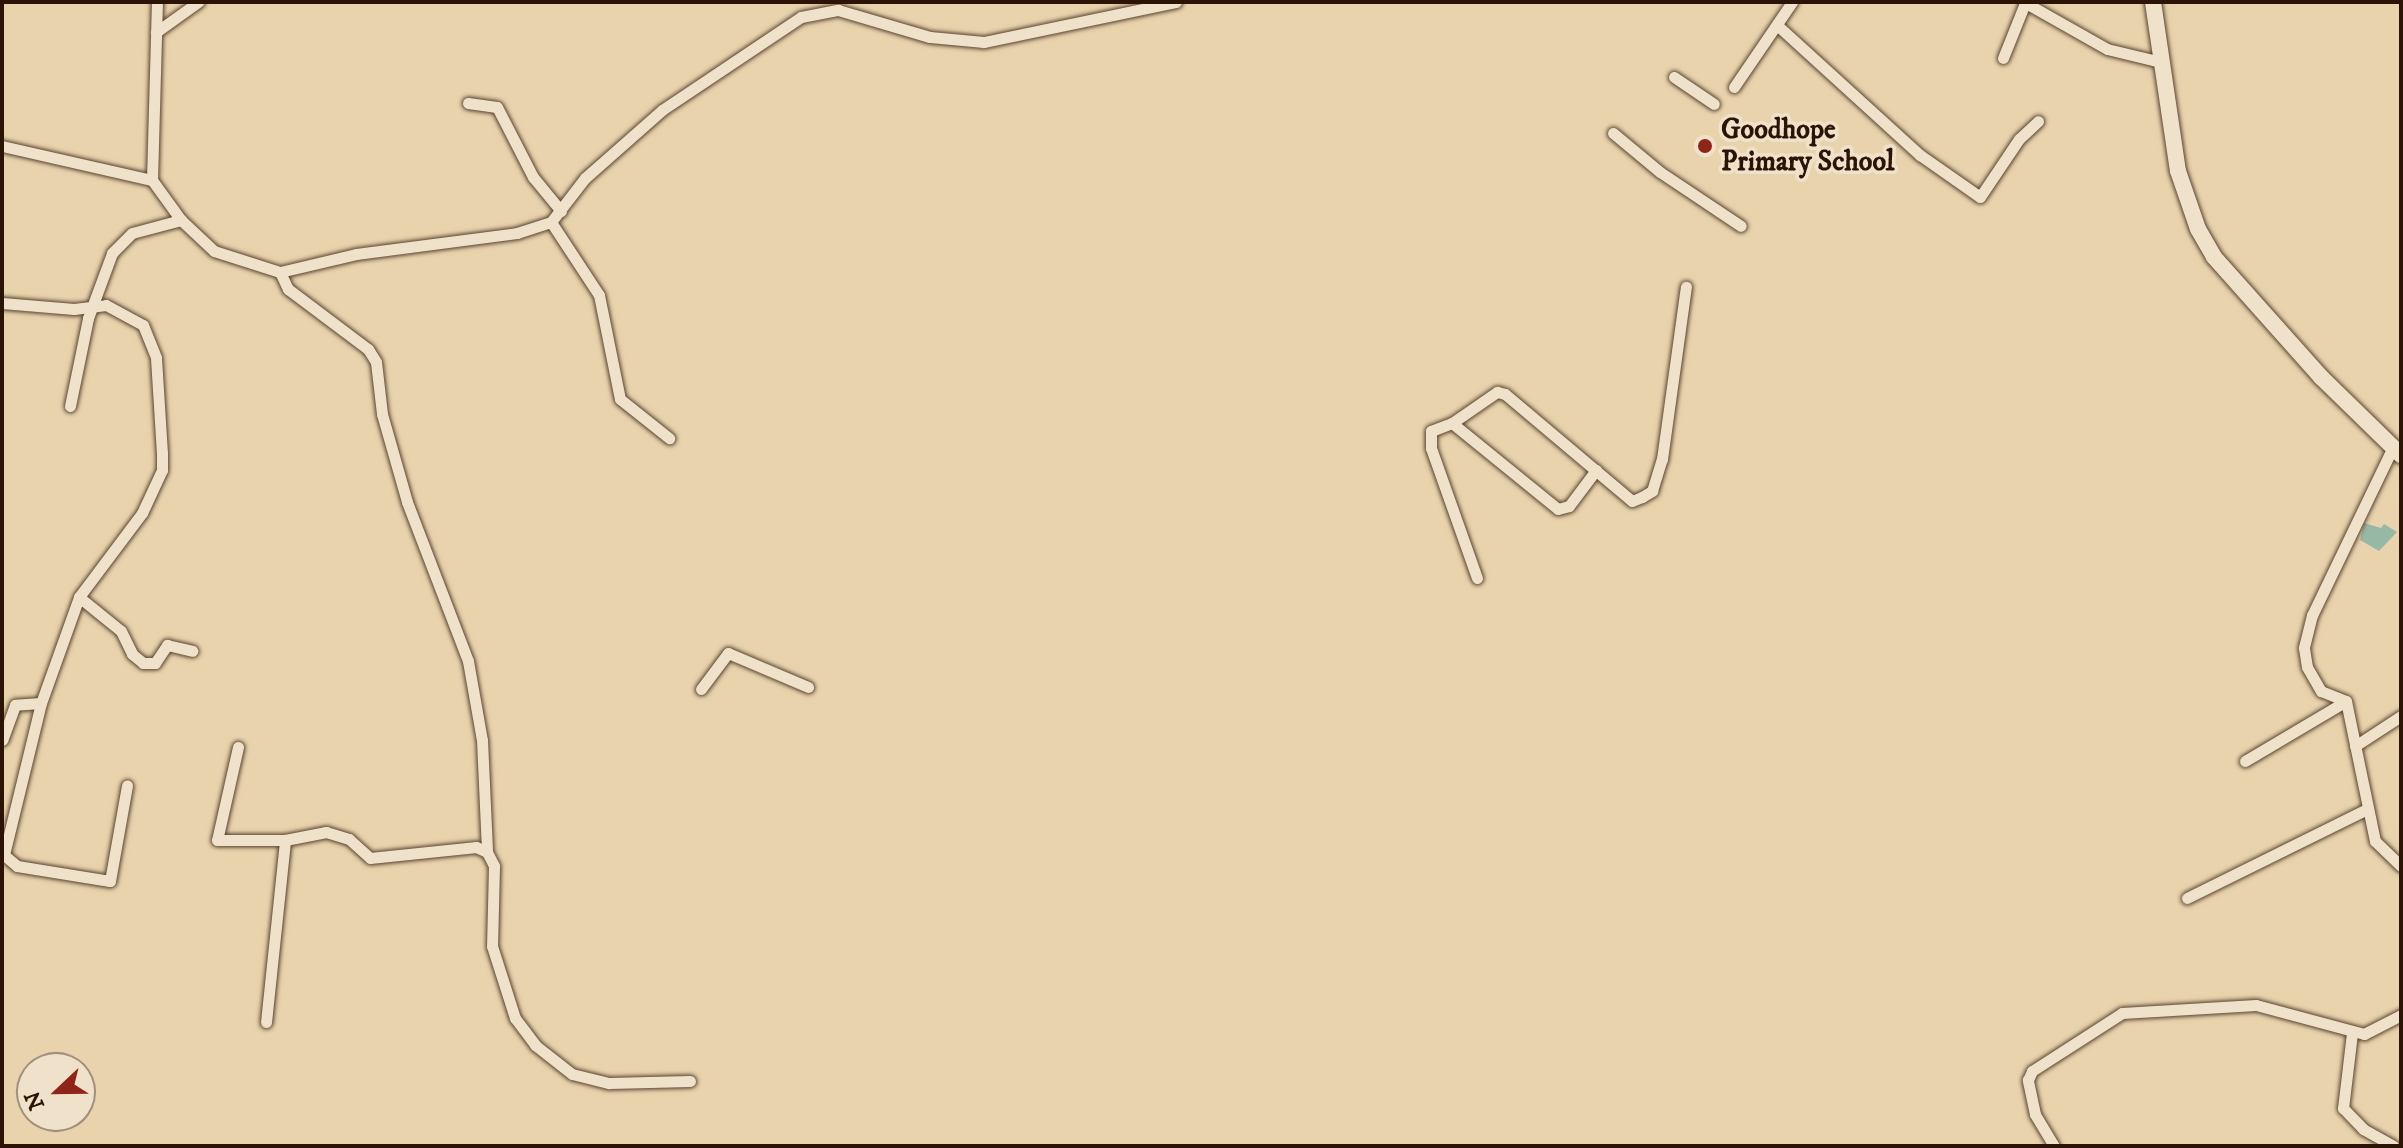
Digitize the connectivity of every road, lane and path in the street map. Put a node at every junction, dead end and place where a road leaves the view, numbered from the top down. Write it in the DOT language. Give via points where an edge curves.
graph roads {
  1 [pos="157,2"];
  2 [pos="198,2"];
  3 [pos="1176,2"];
  4 [pos="1792,2"];
  5 [pos="2024,2"];
  6 [pos="2153,2"];
  7 [pos="1778,26"];
  8 [pos="156,32"];
  9 [pos="2003,58"];
  10 [pos="2161,62"];
  11 [pos="1674,77"];
  12 [pos="1734,87"];
  13 [pos="468,103"];
  14 [pos="1714,104"];
  15 [pos="2038,121"];
  16 [pos="1613,133"];
  17 [pos="2,146"];
  18 [pos="152,180"];
  19 [pos="561,211"];
  20 [pos="181,220"];
  21 [pos="551,222"];
  22 [pos="1741,226"];
  23 [pos="280,272"];
  24 [pos="1686,287"];
  25 [pos="2,303"];
  26 [pos="94,307"];
  27 [pos="70,406"];
  28 [pos="1452,423"];
  29 [pos="669,438"];
  30 [pos="2397,451"];
  31 [pos="1596,470"];
  32 [pos="1477,578"];
  33 [pos="79,597"];
  34 [pos="192,651"];
  35 [pos="808,687"];
  36 [pos="701,689"];
  37 [pos="2346,701"];
  38 [pos="41,703"];
  39 [pos="2401,716"];
  40 [pos="2,740"];
  41 [pos="2355,746"];
  42 [pos="238,747"];
  43 [pos="2245,761"];
  44 [pos="127,786"];
  45 [pos="2367,809"];
  46 [pos="285,840"];
  47 [pos="487,852"];
  48 [pos="2401,866"];
  49 [pos="2187,898"];
  50 [pos="2401,1015"];
  51 [pos="266,1022"];
  52 [pos="2352,1033"];
  53 [pos="690,1081"];
  54 [pos="2054,1146"];
  55 [pos="2394,1146"];
  1 -- 8 [label="street"];
  2 -- 8 [label="street"];
  3 -- 19 [label="street" via="984,42 930,37 838,10 801,17 662,110 585,178"];
  4 -- 7 [label="street"];
  5 -- 9 [label="street"];
  5 -- 10 [label="street" via="2107,49"];
  6 -- 10 [label="main road"];
  7 -- 12 [label="street"];
  7 -- 15 [label="street" via="1920,155 1980,197 2019,139"];
  8 -- 18 [label="street"];
  10 -- 30 [label="main road" via="2184,199 2214,257 2321,377"];
  11 -- 14 [label="street"];
  13 -- 19 [label="street" via="497,107 533,177"];
  16 -- 22 [label="street"];
  17 -- 18 [label="street"];
  18 -- 20 [label="street"];
  19 -- 21 [label="street"];
  20 -- 23 [label="street" via="225,259"];
  20 -- 26 [label="street" via="132,233 112,253"];
  21 -- 23 [label="street" via="517,233 356,254"];
  21 -- 29 [label="street" via="599,295 620,399"];
  23 -- 47 [label="street" via="288,289 368,349 376,362 382,414 407,502 468,661 483,752"];
  24 -- 31 [label="street" via="1676,383 1652,491 1632,501"];
  25 -- 26 [label="street"];
  26 -- 27 [label="street"];
  26 -- 33 [label="street" via="106,305 146,329 156,358 162,470 142,513"];
  28 -- 31 [label="street" via="1497,392 1505,394"];
  28 -- 31 [label="street" via="1558,509 1569,506"];
  28 -- 32 [label="street" via="1431,431 1429,439"];
  30 -- 37 [label="street" via="2304,638 2314,681 2329,697"];
  33 -- 34 [label="street" via="121,631 143,663 155,663 168,644"];
  33 -- 38 [label="street"];
  35 -- 36 [label="street" via="728,653"];
  37 -- 41 [label="street"];
  37 -- 43 [label="street"];
  38 -- 40 [label="street" via="15,705"];
  38 -- 44 [label="street" via="4,855 17,866 110,881"];
  39 -- 41 [label="street"];
  41 -- 45 [label="street"];
  42 -- 46 [label="street" via="215,838"];
  45 -- 48 [label="street" via="2379,848"];
  45 -- 49 [label="street"];
  46 -- 47 [label="street" via="326,832 379,859 476,847"];
  46 -- 51 [label="street"];
  47 -- 53 [label="street" via="494,866 494,963 526,1034 572,1074 591,1080"];
  50 -- 52 [label="street" via="2364,1034"];
  52 -- 54 [label="street" via="2256,1005 2122,1013 2032,1071 2028,1080 2035,1114"];
  52 -- 55 [label="street" via="2343,1108 2363,1129"];
}
